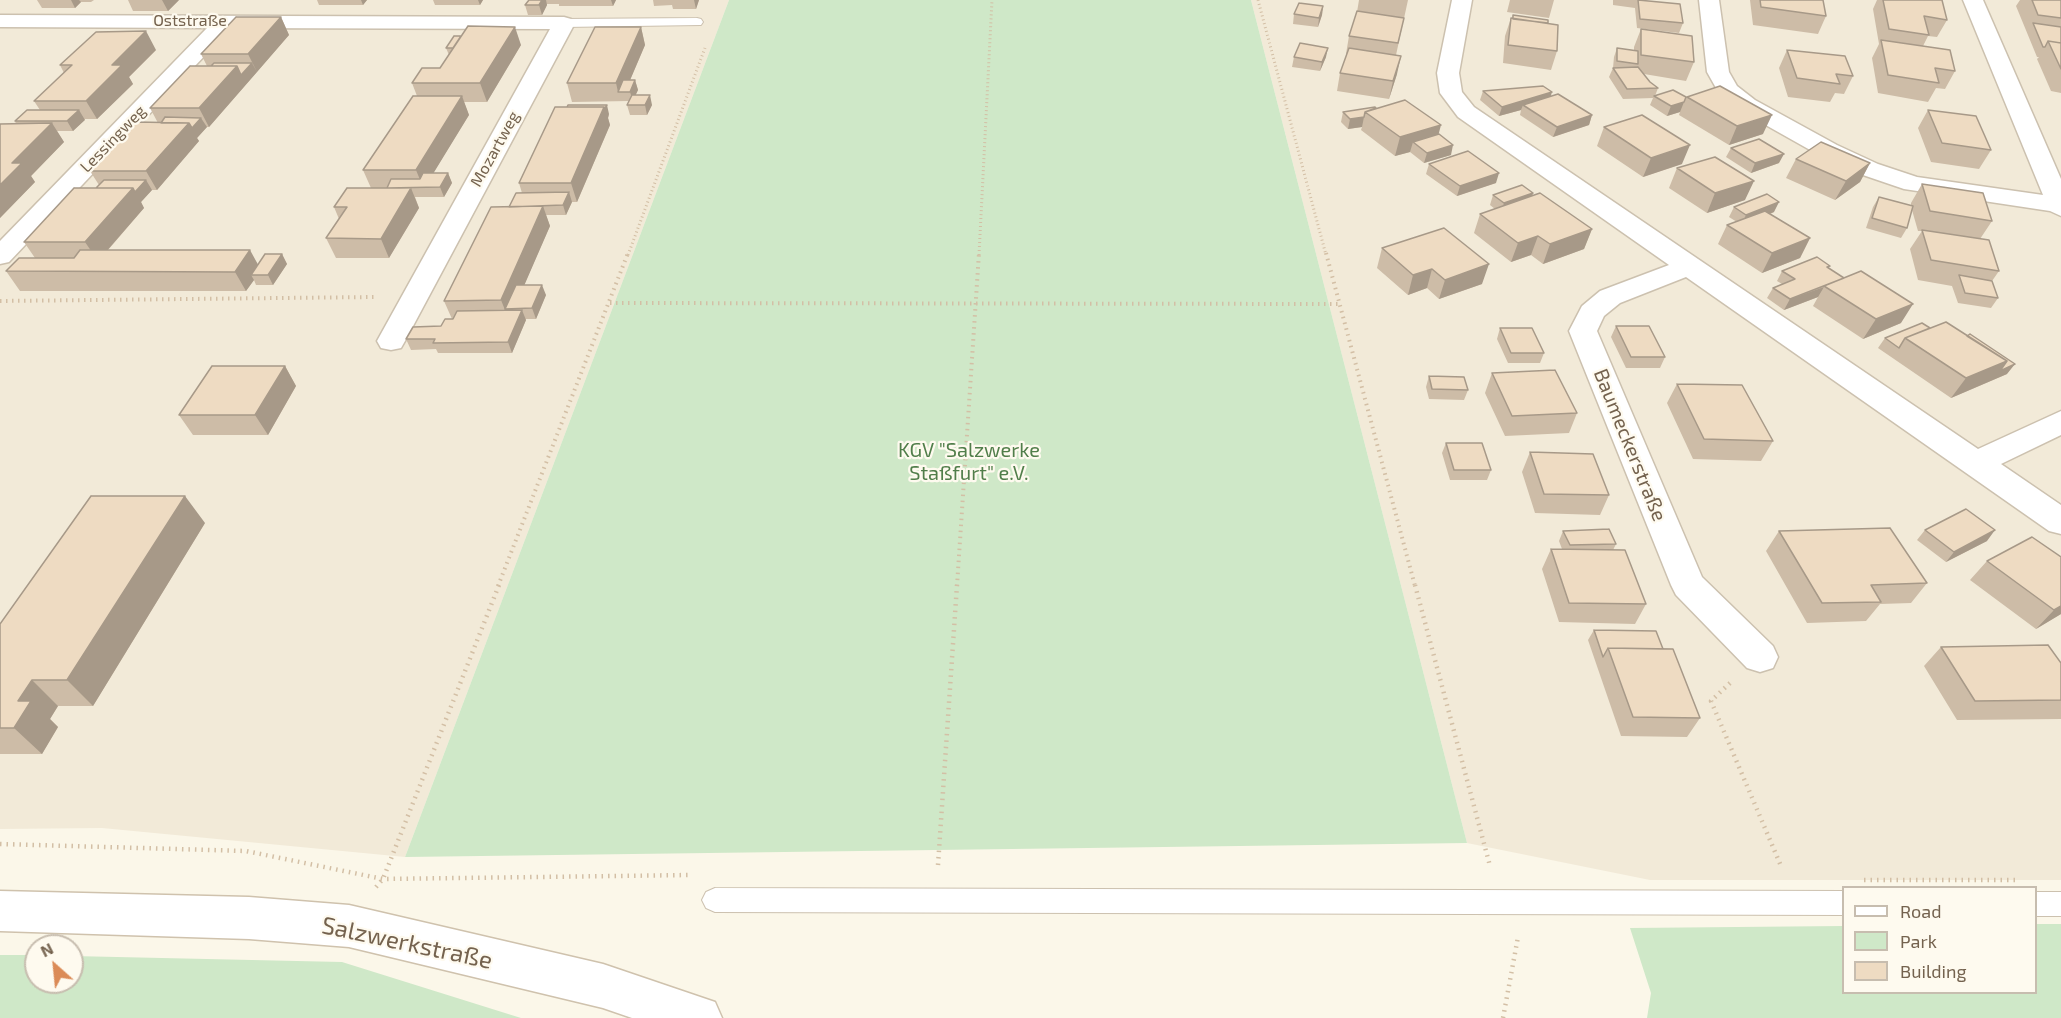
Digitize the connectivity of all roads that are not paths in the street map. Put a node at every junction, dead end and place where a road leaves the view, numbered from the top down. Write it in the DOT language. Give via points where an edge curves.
graph roads {
  1 [pos="110,0"];
  2 [pos="402,0"];
  3 [pos="1462,0"];
  4 [pos="1709,0"];
  5 [pos="1973,0"];
  6 [pos="0,21"];
  7 [pos="87,21"];
  8 [pos="226,21"];
  9 [pos="697,22"];
  10 [pos="385,23"];
  11 [pos="564,23"];
  12 [pos="2061,206"];
  13 [pos="0,256"];
  14 [pos="1690,266"];
  15 [pos="391,341"];
  16 [pos="2061,422"];
  17 [pos="1976,463"];
  18 [pos="2061,522"];
  19 [pos="1760,657"];
  20 [pos="716,900"];
  21 [pos="1842,903"];
  22 [pos="2037,903"];
  23 [pos="2061,904"];
  24 [pos="0,911"];
  25 [pos="699,1018"];
  1 -- 7 [label="street"];
  2 -- 10 [label="street"];
  3 -- 14 [label="street" via="1448,73 1451,93 1466,112"];
  4 -- 12 [label="street" via="1718,72 1728,90 1747,105 1869,170 1913,184"];
  5 -- 12 [label="street"];
  6 -- 7 [label="street, Oststraße"];
  7 -- 8 [label="street, Oststraße"];
  8 -- 10 [label="street, Oststraße"];
  8 -- 13 [label="street, Lessingweg"];
  9 -- 11 [label="lane"];
  10 -- 11 [label="street, Oststraße"];
  11 -- 15 [label="street, Mozartweg"];
  14 -- 17 [label="street"];
  14 -- 19 [label="street, Baumeckerstraße" via="1610,297 1592,312 1583,331 1688,585"];
  16 -- 17 [label="street"];
  17 -- 18 [label="street"];
  20 -- 21 [label="lane"];
  22 -- 23 [label="lane"];
  24 -- 25 [label="street, Salzwerkstraße" via="249,918 349,926 603,986"];
}
